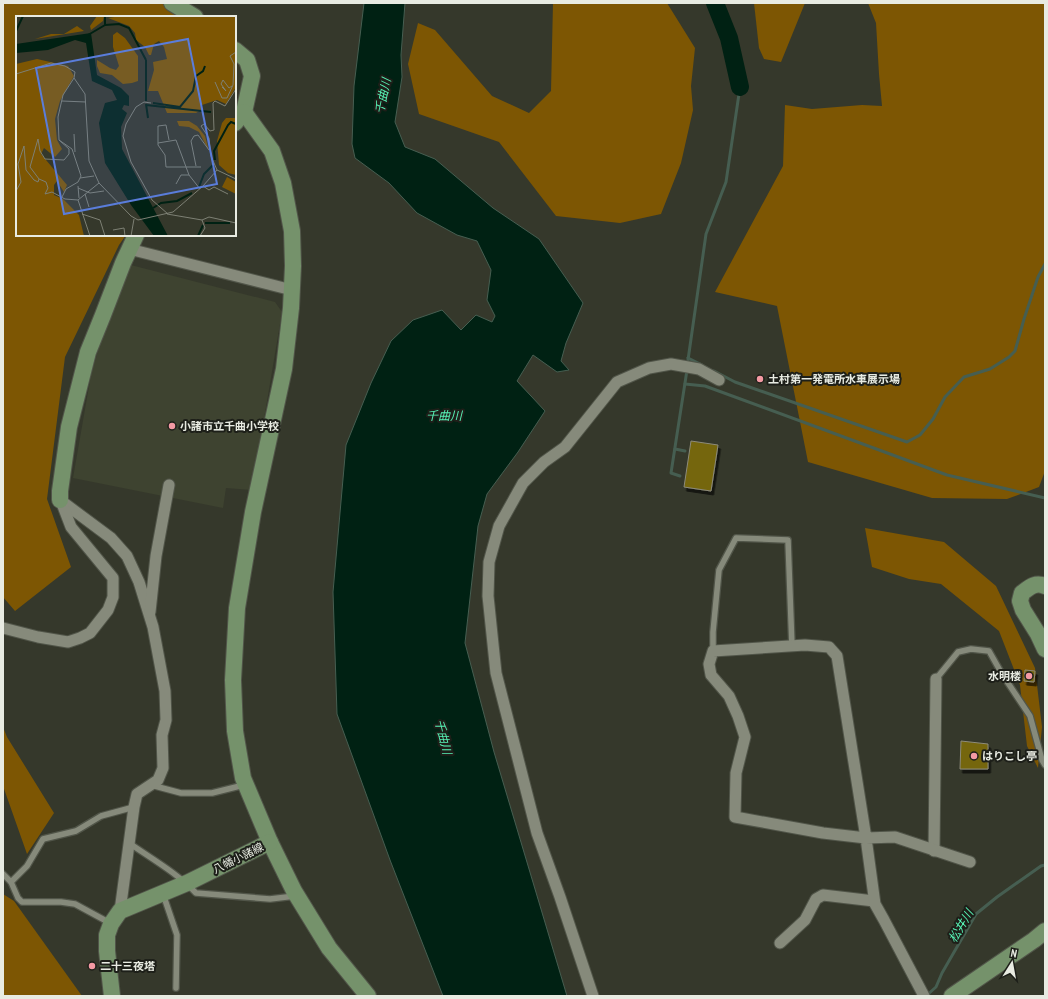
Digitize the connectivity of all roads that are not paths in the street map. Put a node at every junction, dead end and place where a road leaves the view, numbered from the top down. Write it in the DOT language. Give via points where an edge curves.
graph roads {
  1 [pos="172,3"];
  2 [pos="193,16"];
  3 [pos="236,51"];
  4 [pos="239,118"];
  5 [pos="133,242"];
  6 [pos="292,290"];
  7 [pos="719,380"];
  8 [pos="169,485"];
  9 [pos="60,500"];
  10 [pos="1045,586"];
  11 [pos="150,617"];
  12 [pos="3,628"];
  13 [pos="792,647"];
  14 [pos="1045,649"];
  15 [pos="713,651"];
  16 [pos="936,680"];
  17 [pos="1045,765"];
  18 [pos="151,785"];
  19 [pos="246,785"];
  20 [pos="134,807"];
  21 [pos="866,838"];
  22 [pos="270,842"];
  23 [pos="129,843"];
  24 [pos="934,851"];
  25 [pos="970,862"];
  26 [pos="3,874"];
  27 [pos="11,882"];
  28 [pos="187,883"];
  29 [pos="162,892"];
  30 [pos="297,896"];
  31 [pos="874,901"];
  32 [pos="115,917"];
  33 [pos="1045,931"];
  34 [pos="780,943"];
  35 [pos="176,988"];
  36 [pos="112,996"];
  37 [pos="368,996"];
  38 [pos="593,996"];
  39 [pos="924,996"];
  40 [pos="953,996"];
  1 -- 2 [label="street"];
  3 -- 4 [label="street" via="247,60 252,76"];
  4 -- 6 [label="street" via="272,151 283,183 292,230"];
  5 -- 6 [label="street" via="209,268"];
  5 -- 9 [label="street" via="88,352 69,428"];
  6 -- 19 [label="street" via="284,369 253,512 237,608 233,680 235,731"];
  7 -- 38 [label="street" via="699,369 671,364 649,368 617,382 565,447 544,462 523,484 499,526 489,562 488,596 498,680 537,833"];
  8 -- 11 [label="street" via="156,556"];
  9 -- 11 [label="street" via="111,538 127,556 139,582"];
  9 -- 12 [label="street" via="71,527 113,578 113,597 108,610 90,633 68,642"];
  10 -- 14 [label="street" via="1031,586 1022,593 1020,601"];
  11 -- 18 [label="street" via="165,691 166,720 162,735 163,768 158,780"];
  13 -- 15 [label="street"];
  13 -- 15 [label="lane" via="788,540 736,538 720,570"];
  13 -- 21 [label="street" via="829,647 837,656"];
  15 -- 21 [label="street" via="709,664 711,675 729,696 745,737 736,773 735,817 822,833"];
  16 -- 17 [label="lane" via="958,652 971,649 989,651 1030,716"];
  16 -- 24 [label="street"];
  18 -- 19 [label="lane" via="181,793 212,793"];
  18 -- 20 [label="street" via="137,794"];
  19 -- 22 [label="street"];
  20 -- 23 [label="street"];
  20 -- 27 [label="lane" via="101,816 76,831 43,839 27,866"];
  21 -- 24 [label="street" via="895,837"];
  21 -- 31 [label="street"];
  22 -- 28 [label="street, 八幡小諸線"];
  22 -- 30 [label="street, 八幡小諸線"];
  23 -- 28 [label="lane"];
  23 -- 32 [label="street"];
  24 -- 25 [label="street"];
  26 -- 27 [label="lane"];
  27 -- 32 [label="lane" via="22,902 75,904"];
  28 -- 29 [label="street, 八幡小諸線"];
  28 -- 30 [label="lane" via="196,893 270,899"];
  29 -- 32 [label="street, 八幡小諸線"];
  29 -- 35 [label="lane" via="177,935"];
  30 -- 37 [label="street, 八幡小諸線" via="329,948"];
  31 -- 34 [label="street" via="822,895 816,899 805,920"];
  31 -- 39 [label="street"];
  32 -- 36 [label="street" via="107,935"];
  33 -- 40 [label="street"];
}
